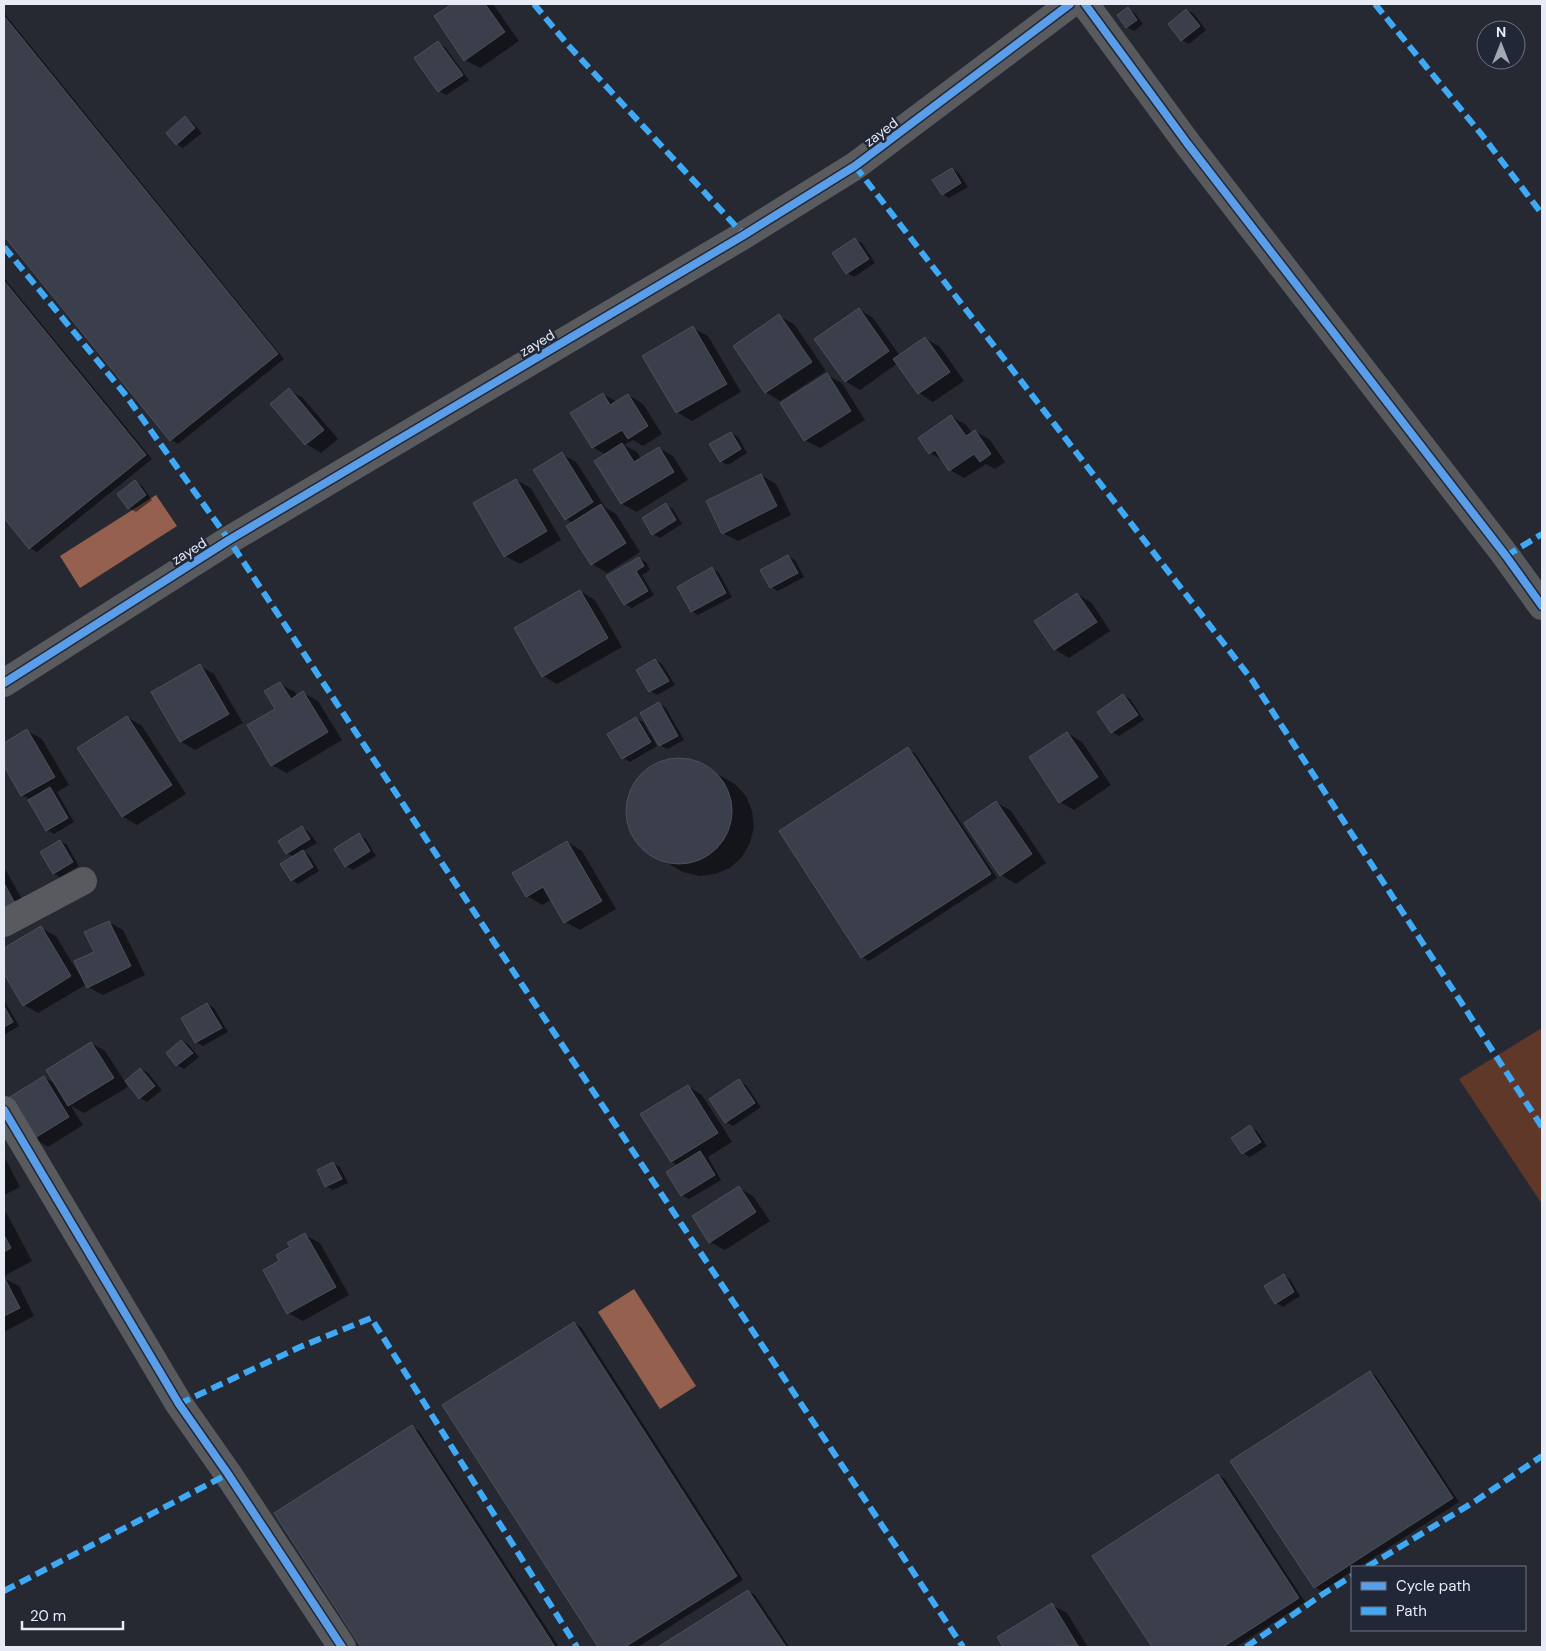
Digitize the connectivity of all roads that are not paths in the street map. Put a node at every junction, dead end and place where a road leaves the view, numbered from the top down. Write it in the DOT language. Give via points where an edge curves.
graph roads {
  1 [pos="1070,4"];
  2 [pos="1085,4"];
  3 [pos="1542,606"];
  4 [pos="4,683"];
  5 [pos="84,881"];
  6 [pos="4,922"];
  7 [pos="4,1110"];
  8 [pos="342,1647"];
  1 -- 4 [label="street, zayed" via="855,166 229,540"];
  2 -- 3 [label="street"];
  5 -- 6 [label="street"];
  7 -- 8 [label="street" via="179,1404"];
}
